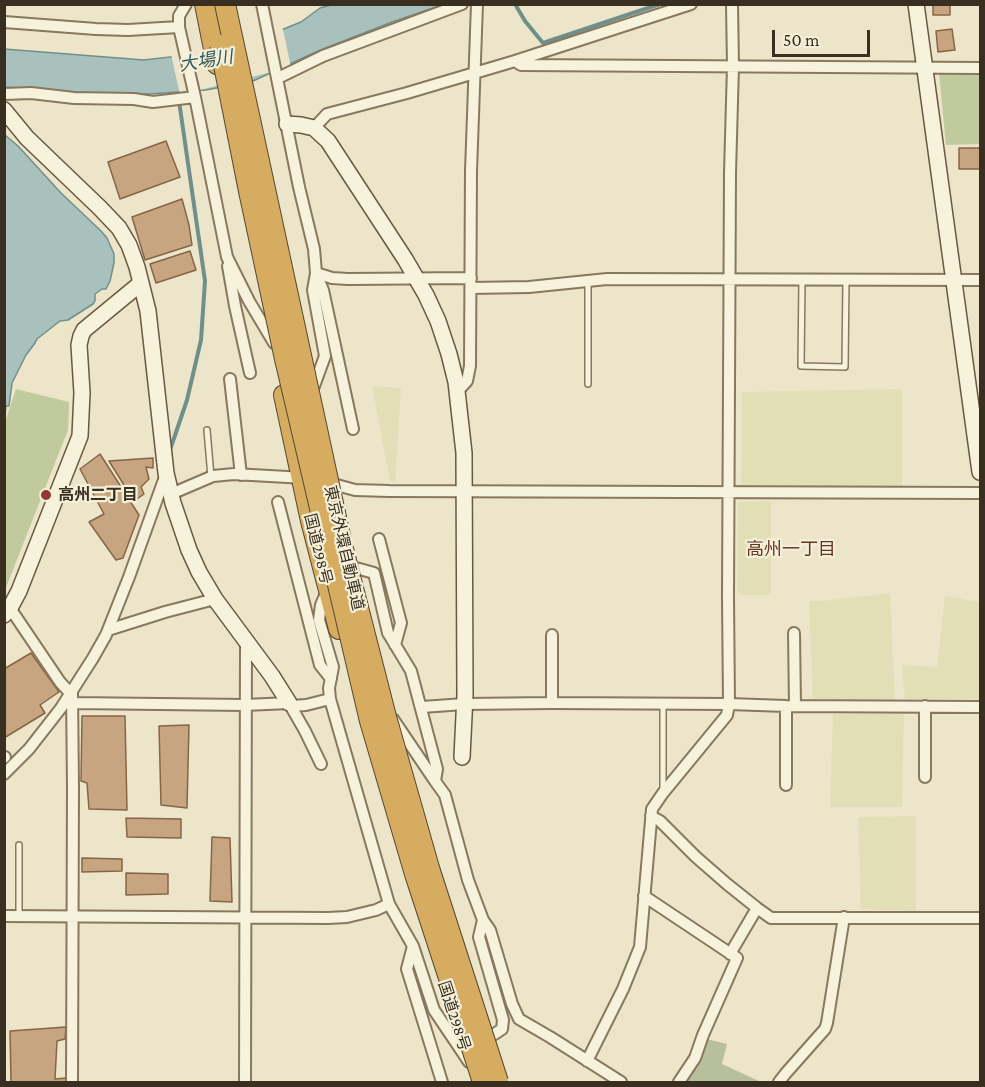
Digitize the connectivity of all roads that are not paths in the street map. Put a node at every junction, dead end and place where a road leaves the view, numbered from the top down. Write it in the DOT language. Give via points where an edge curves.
graph roads {
  1 [pos="186,4"];
  2 [pos="205,4"];
  3 [pos="212,4"];
  4 [pos="462,4"];
  5 [pos="477,4"];
  6 [pos="691,4"];
  7 [pos="732,4"];
  8 [pos="916,4"];
  9 [pos="263,9"];
  10 [pos="231,10"];
  11 [pos="4,22"];
  12 [pos="178,27"];
  13 [pos="515,61"];
  14 [pos="733,66"];
  15 [pos="925,68"];
  16 [pos="981,68"];
  17 [pos="473,74"];
  18 [pos="278,78"];
  19 [pos="4,94"];
  20 [pos="195,97"];
  21 [pos="4,110"];
  22 [pos="287,124"];
  23 [pos="314,128"];
  24 [pos="227,257"];
  25 [pos="316,273"];
  26 [pos="417,279"];
  27 [pos="730,279"];
  28 [pos="802,280"];
  29 [pos="846,280"];
  30 [pos="954,280"];
  31 [pos="981,280"];
  32 [pos="588,282"];
  33 [pos="141,283"];
  34 [pos="471,283"];
  35 [pos="274,343"];
  36 [pos="250,373"];
  37 [pos="230,379"];
  38 [pos="588,384"];
  39 [pos="314,386"];
  40 [pos="457,392"];
  41 [pos="353,429"];
  42 [pos="207,430"];
  43 [pos="981,472"];
  44 [pos="166,473"];
  45 [pos="241,475"];
  46 [pos="211,477"];
  47 [pos="301,477"];
  48 [pos="337,484"];
  49 [pos="464,491"];
  50 [pos="729,492"];
  51 [pos="981,493"];
  52 [pos="171,494"];
  53 [pos="278,502"];
  54 [pos="380,539"];
  55 [pos="356,568"];
  56 [pos="328,588"];
  57 [pos="215,599"];
  58 [pos="7,612"];
  59 [pos="108,630"];
  60 [pos="794,633"];
  61 [pos="552,635"];
  62 [pos="246,640"];
  63 [pos="395,645"];
  64 [pos="331,679"];
  65 [pos="72,696"];
  66 [pos="330,699"];
  67 [pos="552,703"];
  68 [pos="465,704"];
  69 [pos="663,704"];
  70 [pos="729,704"];
  71 [pos="245,705"];
  72 [pos="290,705"];
  73 [pos="790,706"];
  74 [pos="926,706"];
  75 [pos="422,707"];
  76 [pos="981,707"];
  77 [pos="393,719"];
  78 [pos="462,757"];
  79 [pos="321,764"];
  80 [pos="4,774"];
  81 [pos="925,777"];
  82 [pos="435,781"];
  83 [pos="786,785"];
  84 [pos="663,793"];
  85 [pos="651,816"];
  86 [pos="19,845"];
  87 [pos="644,896"];
  88 [pos="389,904"];
  89 [pos="757,908"];
  90 [pos="4,916"];
  91 [pos="20,916"];
  92 [pos="73,917"];
  93 [pos="844,917"];
  94 [pos="245,918"];
  95 [pos="981,918"];
  96 [pos="483,920"];
  97 [pos="413,946"];
  98 [pos="730,954"];
  99 [pos="490,1037"];
  100 [pos="587,1061"];
  101 [pos="469,1062"];
  102 [pos="72,1083"];
  103 [pos="245,1083"];
  104 [pos="442,1083"];
  105 [pos="476,1083"];
  106 [pos="483,1083"];
  107 [pos="498,1083"];
  108 [pos="505,1083"];
  109 [pos="621,1083"];
  110 [pos="679,1083"];
  111 [pos="779,1083"];
  1 -- 12 [label="street" via="178,16"];
  2 -- 35 [label="highway, 国道298号"];
  3 -- 106 [label="highway, 東京外環自動車道, bridge" via="285,359 370,721"];
  4 -- 18 [label="street" via="323,56"];
  5 -- 17 [label="street"];
  6 -- 13 [label="street"];
  7 -- 14 [label="street"];
  8 -- 15 [label="street"];
  9 -- 18 [label="street"];
  10 -- 39 [label="highway, 国道298号"];
  10 -- 107 [label="highway, 東京外環自動車道, bridge" via="345,557 429,868"];
  11 -- 12 [label="street" via="128,30"];
  12 -- 20 [label="street"];
  13 -- 14 [label="street" via="520,65"];
  13 -- 17 [label="street"];
  14 -- 15 [label="street"];
  14 -- 27 [label="street"];
  15 -- 16 [label="street"];
  15 -- 30 [label="street"];
  17 -- 23 [label="street" via="327,114"];
  17 -- 34 [label="street"];
  18 -- 22 [label="street"];
  19 -- 20 [label="street" via="153,102"];
  20 -- 24 [label="street"];
  21 -- 33 [label="street" via="27,138 119,228"];
  22 -- 23 [label="street"];
  22 -- 25 [label="street"];
  23 -- 26 [label="street" via="328,141"];
  24 -- 35 [label="street"];
  24 -- 36 [label="street"];
  25 -- 26 [label="street" via="348,279"];
  25 -- 39 [label="street" via="313,290 325,356"];
  25 -- 41 [label="street"];
  26 -- 34 [label="street"];
  26 -- 40 [label="street" via="438,321"];
  27 -- 28 [label="street"];
  27 -- 32 [label="street"];
  27 -- 50 [label="street"];
  28 -- 29 [label="street"];
  28 -- 29 [label="lane" via="801,366 845,367"];
  29 -- 30 [label="street"];
  30 -- 31 [label="street"];
  30 -- 43 [label="street"];
  32 -- 34 [label="street" via="529,287"];
  32 -- 38 [label="lane"];
  33 -- 44 [label="street" via="148,311"];
  33 -- 58 [label="street" via="81,336 80,436 19,591"];
  34 -- 40 [label="street" via="470,366 467,381"];
  35 -- 47 [label="highway, 国道298号"];
  37 -- 45 [label="street"];
  39 -- 48 [label="highway, 国道298号"];
  40 -- 49 [label="street"];
  42 -- 46 [label="lane"];
  44 -- 52 [label="street"];
  44 -- 59 [label="street"];
  45 -- 46 [label="street"];
  45 -- 47 [label="street"];
  46 -- 52 [label="street"];
  47 -- 48 [label="street"];
  47 -- 56 [label="highway, 国道298号"];
  48 -- 49 [label="street" via="355,490"];
  48 -- 55 [label="highway, 国道298号"];
  49 -- 50 [label="street"];
  49 -- 68 [label="street"];
  50 -- 51 [label="street"];
  50 -- 70 [label="street"];
  52 -- 57 [label="street" via="189,550"];
  53 -- 64 [label="street" via="320,665"];
  54 -- 63 [label="street" via="401,623"];
  55 -- 63 [label="street" via="374,573 388,633"];
  55 -- 77 [label="highway, 国道298号"];
  56 -- 64 [label="street" via="320,620 333,667"];
  56 -- 101 [label="highway, 国道298号" via="377,774"];
  57 -- 59 [label="street"];
  57 -- 62 [label="street"];
  58 -- 65 [label="street"];
  59 -- 65 [label="street"];
  60 -- 73 [label="street"];
  61 -- 67 [label="street"];
  62 -- 71 [label="street"];
  62 -- 72 [label="street"];
  63 -- 75 [label="street" via="411,671"];
  64 -- 66 [label="street"];
  65 -- 71 [label="street"];
  65 -- 80 [label="street"];
  65 -- 92 [label="street"];
  66 -- 72 [label="street"];
  66 -- 88 [label="street"];
  67 -- 68 [label="street"];
  67 -- 69 [label="street"];
  68 -- 75 [label="street"];
  68 -- 78 [label="street"];
  69 -- 70 [label="street"];
  69 -- 84 [label="lane"];
  70 -- 73 [label="street"];
  70 -- 84 [label="street" via="727,715"];
  71 -- 72 [label="street"];
  71 -- 94 [label="street"];
  72 -- 79 [label="street"];
  73 -- 74 [label="street"];
  73 -- 83 [label="street"];
  74 -- 76 [label="street"];
  74 -- 81 [label="street"];
  75 -- 82 [label="street" via="437,769"];
  77 -- 82 [label="street"];
  77 -- 99 [label="highway, 国道298号"];
  82 -- 96 [label="street" via="445,795"];
  84 -- 85 [label="street"];
  85 -- 87 [label="street"];
  85 -- 89 [label="street"];
  86 -- 91 [label="lane"];
  87 -- 98 [label="street"];
  87 -- 100 [label="street" via="640,947"];
  88 -- 94 [label="street" via="347,917"];
  88 -- 97 [label="street"];
  89 -- 93 [label="street" via="771,918"];
  89 -- 98 [label="street"];
  90 -- 91 [label="street"];
  91 -- 92 [label="street"];
  92 -- 94 [label="street"];
  92 -- 102 [label="street"];
  93 -- 95 [label="street"];
  93 -- 111 [label="street" via="825,1029"];
  94 -- 103 [label="street"];
  96 -- 99 [label="street" via="479,937 503,1020 502,1029"];
  96 -- 100 [label="street" via="490,930 519,1019"];
  97 -- 101 [label="street" via="434,1010"];
  97 -- 104 [label="street" via="407,969"];
  98 -- 110 [label="street" via="737,958 695,1058"];
  99 -- 108 [label="highway, 国道298号"];
  100 -- 109 [label="street"];
  101 -- 105 [label="highway, 国道298号"];
}
